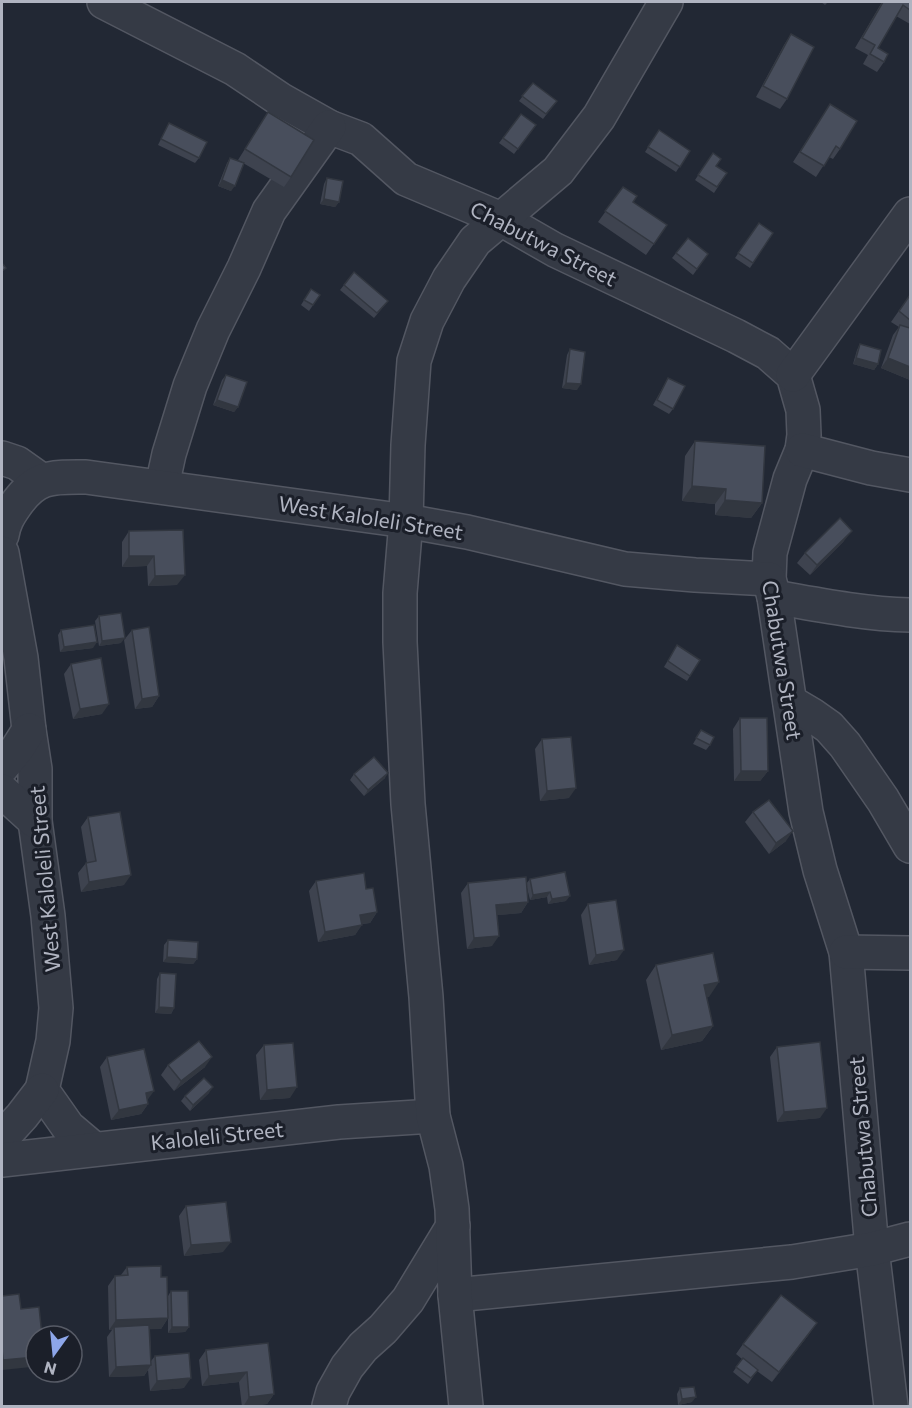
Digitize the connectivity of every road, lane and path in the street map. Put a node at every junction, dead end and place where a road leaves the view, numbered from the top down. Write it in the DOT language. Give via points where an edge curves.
graph roads {
  1 [pos="104,2"];
  2 [pos="666,2"];
  3 [pos="329,127"];
  4 [pos="910,214"];
  5 [pos="501,219"];
  6 [pos="793,375"];
  7 [pos="802,450"];
  8 [pos="2,458"];
  9 [pos="910,475"];
  10 [pos="41,480"];
  11 [pos="162,486"];
  12 [pos="406,521"];
  13 [pos="2,535"];
  14 [pos="2,553"];
  15 [pos="772,588"];
  16 [pos="910,615"];
  17 [pos="790,702"];
  18 [pos="29,730"];
  19 [pos="2,767"];
  20 [pos="2,791"];
  21 [pos="35,820"];
  22 [pos="910,846"];
  23 [pos="846,952"];
  24 [pos="910,953"];
  25 [pos="42,1090"];
  26 [pos="433,1116"];
  27 [pos="2,1138"];
  28 [pos="94,1149"];
  29 [pos="2,1160"];
  30 [pos="453,1226"];
  31 [pos="910,1239"];
  32 [pos="872,1249"];
  33 [pos="455,1295"];
  34 [pos="329,1407"];
  35 [pos="466,1407"];
  36 [pos="891,1407"];
  1 -- 3 [label="street, Chabutwa Street" via="235,69"];
  2 -- 5 [label="street" via="599,117 558,171"];
  3 -- 5 [label="street, Chabutwa Street" via="361,140 406,179"];
  3 -- 11 [label="street" via="269,211 213,330 190,386"];
  4 -- 6 [label="street"];
  5 -- 6 [label="street, Chabutwa Street" via="555,250 768,353"];
  5 -- 12 [label="street" via="475,241 455,270 420,341 414,361"];
  6 -- 7 [label="street, Chabutwa Street" via="803,410"];
  7 -- 9 [label="street"];
  7 -- 15 [label="street, Chabutwa Street" via="770,553"];
  8 -- 10 [label="street" via="17,463"];
  10 -- 11 [label="street, West Kaloleli Street" via="86,477"];
  10 -- 13 [label="street" via="24,492 3,523"];
  11 -- 12 [label="street, West Kaloleli Street"];
  12 -- 15 [label="street, West Kaloleli Street" via="625,569 695,575"];
  12 -- 26 [label="street" via="400,642 408,804"];
  14 -- 18 [label="street, West Kaloleli Street"];
  15 -- 16 [label="street, West Kaloleli Street" via="826,606"];
  15 -- 17 [label="street, Chabutwa Street"];
  17 -- 22 [label="street" via="829,727 845,746"];
  17 -- 23 [label="street, Chabutwa Street" via="806,812"];
  18 -- 19 [label="street"];
  18 -- 21 [label="street, West Kaloleli Street" via="35,769"];
  20 -- 21 [label="street"];
  21 -- 25 [label="street, West Kaloleli Street" via="56,1008"];
  23 -- 24 [label="street"];
  23 -- 32 [label="street, Chabutwa Street"];
  25 -- 27 [label="street"];
  25 -- 28 [label="street" via="68,1127"];
  26 -- 28 [label="street, Kaloleli Street" via="339,1122"];
  26 -- 30 [label="street" via="446,1166"];
  28 -- 29 [label="street, Kaloleli Street"];
  30 -- 33 [label="street"];
  30 -- 34 [label="street" via="408,1300 347,1367"];
  31 -- 32 [label="street"];
  32 -- 33 [label="street" via="792,1262"];
  32 -- 36 [label="street, Chabutwa Street"];
  33 -- 35 [label="street"];
}
